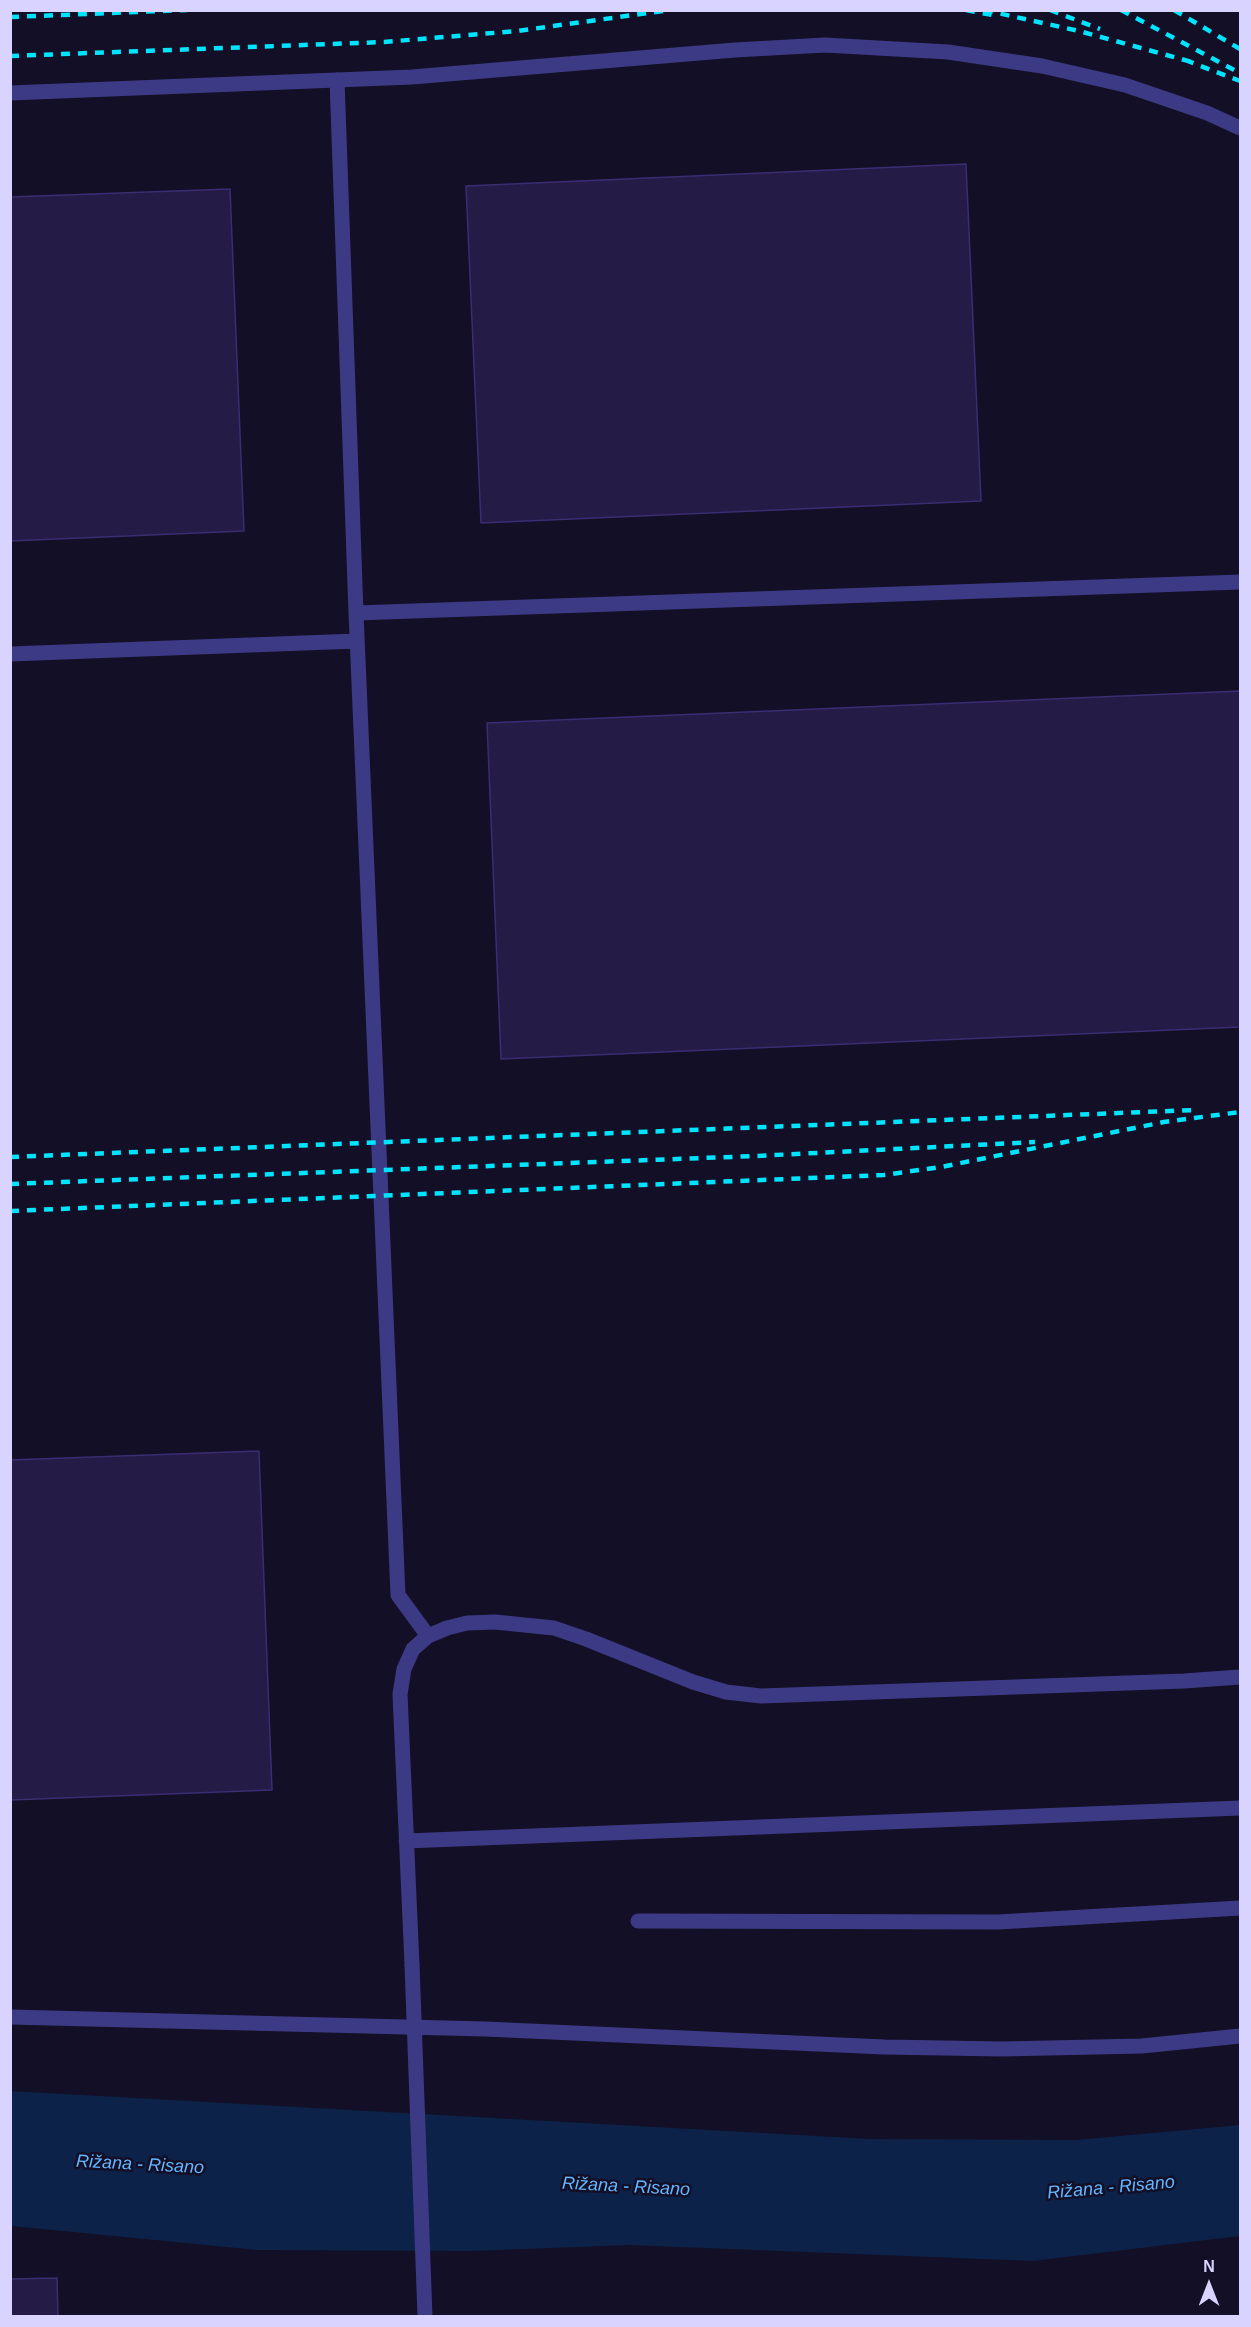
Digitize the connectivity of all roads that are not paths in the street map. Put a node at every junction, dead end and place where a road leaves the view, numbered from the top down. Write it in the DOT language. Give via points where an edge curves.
graph roads {
  1 [pos="337,80"];
  2 [pos="10,93"];
  3 [pos="1240,128"];
  4 [pos="1240,582"];
  5 [pos="356,613"];
  6 [pos="357,641"];
  7 [pos="10,654"];
  8 [pos="428,1636"];
  9 [pos="1240,1677"];
  10 [pos="1240,1808"];
  11 [pos="405,1841"];
  12 [pos="1240,1908"];
  13 [pos="638,1922"];
  14 [pos="10,2017"];
  15 [pos="1240,2036"];
  16 [pos="424,2316"];
  1 -- 2 [label="street"];
  1 -- 3 [label="street" via="735,50 825,45 886,47 1042,66 1125,85"];
  1 -- 5 [label="street"];
  4 -- 5 [label="street"];
  5 -- 6 [label="street"];
  6 -- 7 [label="street"];
  6 -- 8 [label="street" via="398,1595"];
  8 -- 9 [label="street" via="467,1623 554,1628 693,1682 726,1692 761,1696"];
  8 -- 11 [label="street" via="413,1649 404,1669 400,1694"];
  10 -- 11 [label="street"];
  11 -- 16 [label="street, bridge"];
  12 -- 13 [label="street" via="998,1922"];
  14 -- 15 [label="street" via="485,2028 884,2048 1142,2046"];
}
